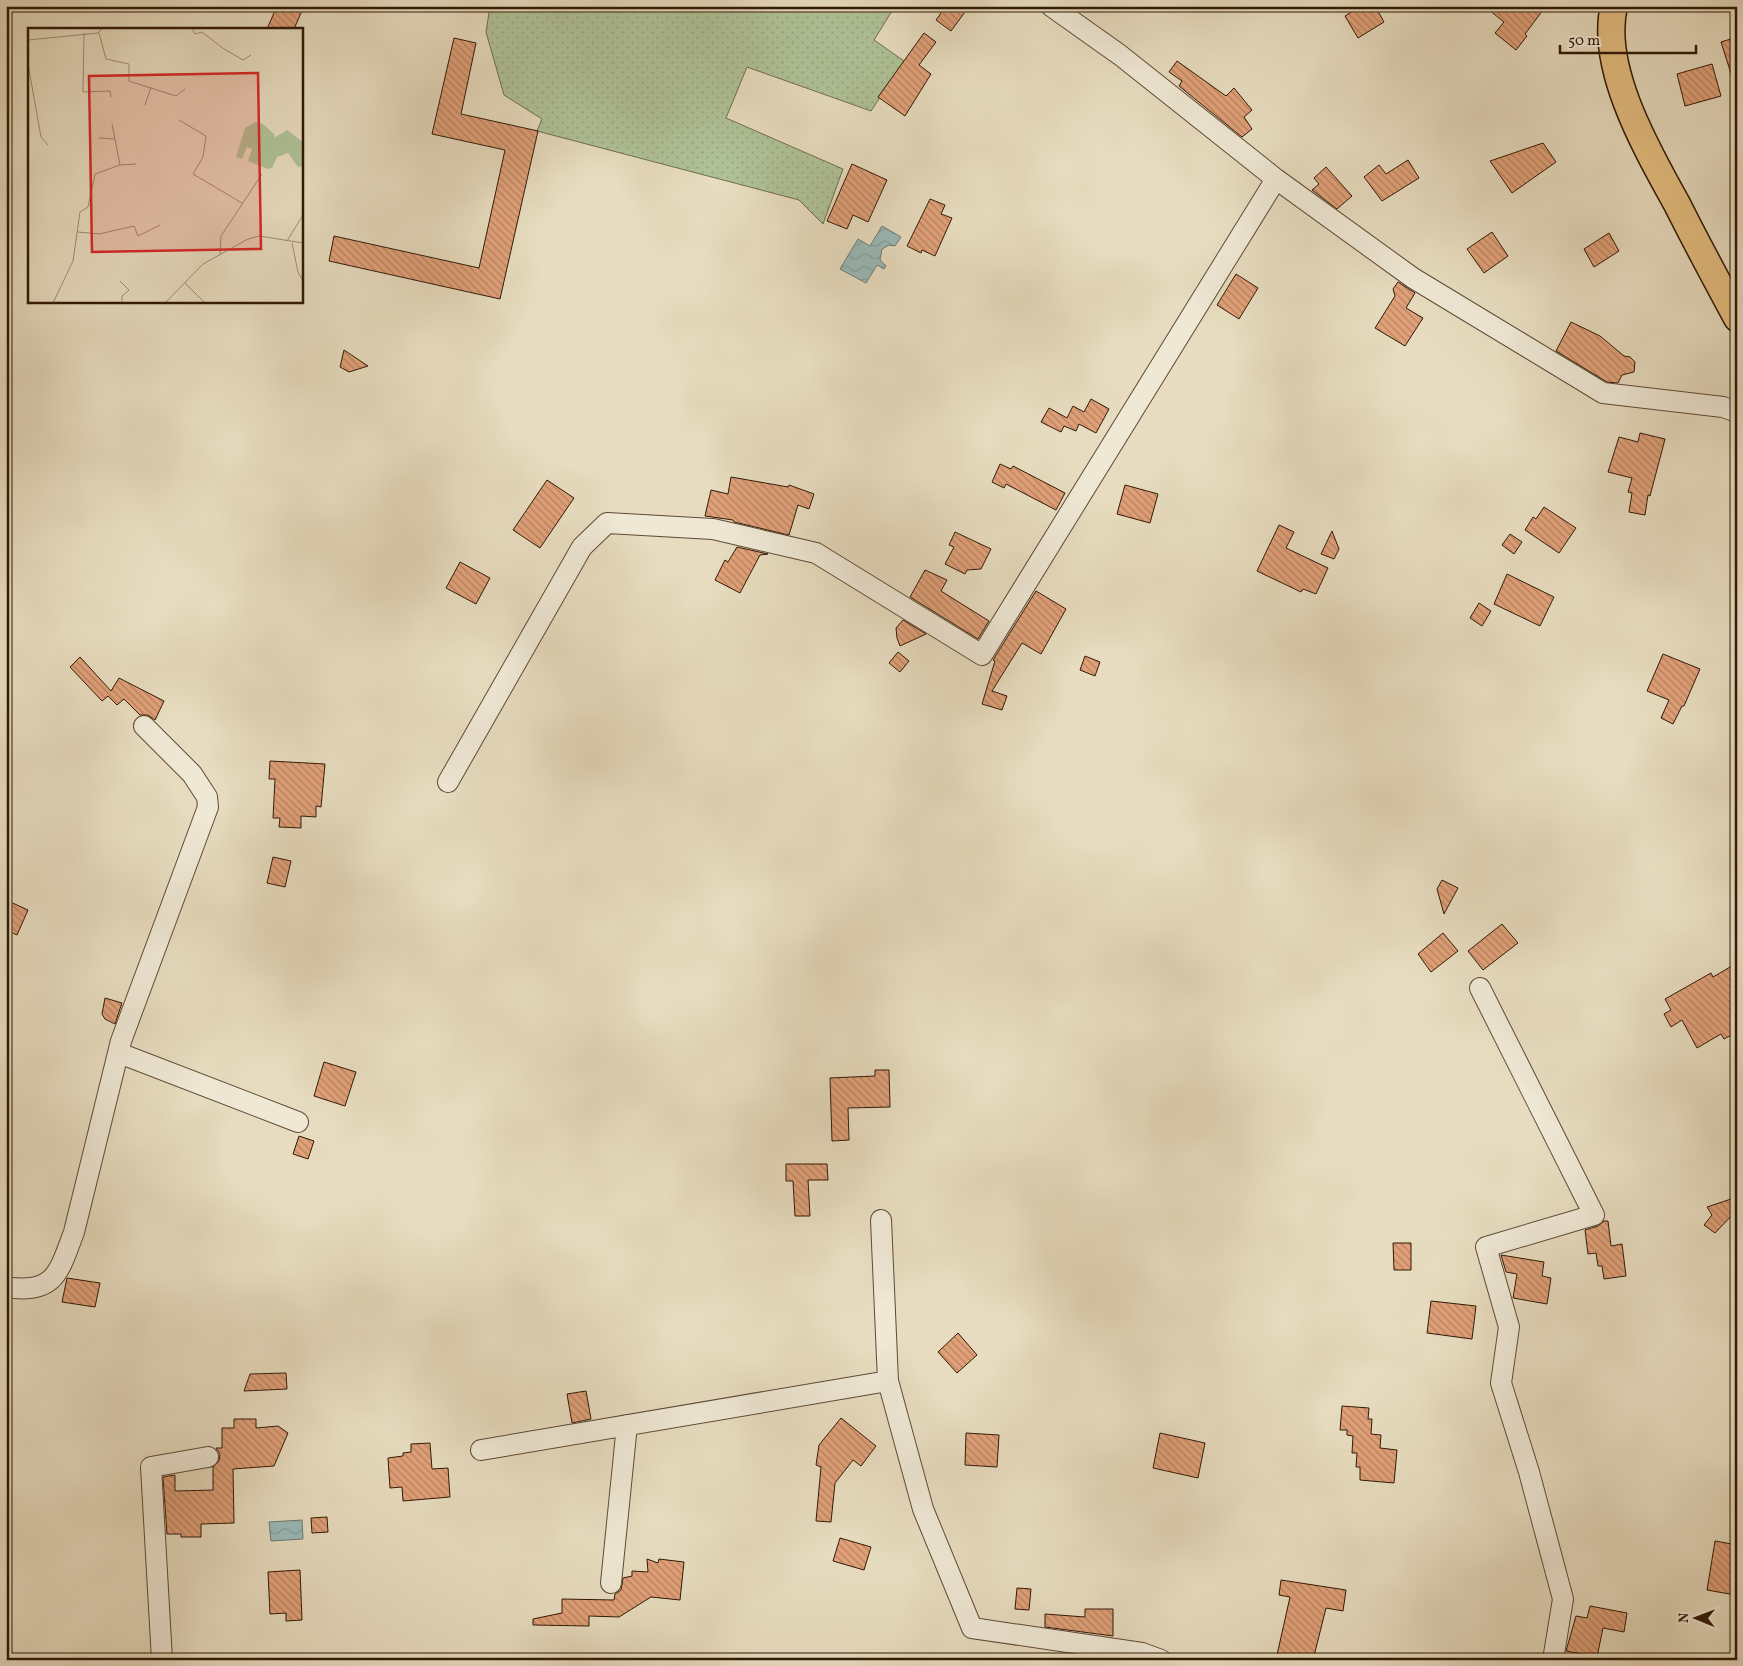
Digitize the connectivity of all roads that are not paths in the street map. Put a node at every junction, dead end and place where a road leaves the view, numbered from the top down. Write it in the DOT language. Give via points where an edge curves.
graph roads {
  1 [pos="1051,6"];
  2 [pos="1614,6"];
  3 [pos="1276,179"];
  4 [pos="1737,318"];
  5 [pos="1737,412"];
  6 [pos="144,726"];
  7 [pos="448,782"];
  8 [pos="1480,988"];
  9 [pos="119,1053"];
  10 [pos="298,1122"];
  11 [pos="881,1220"];
  12 [pos="6,1287"];
  13 [pos="888,1381"];
  14 [pos="627,1425"];
  15 [pos="481,1450"];
  16 [pos="208,1457"];
  17 [pos="611,1583"];
  18 [pos="162,1660"];
  19 [pos="1161,1660"];
  20 [pos="1553,1660"];
  1 -- 3 [label="street" via="1120,55"];
  2 -- 4 [label="main road" via="1611,18 1613,60 1636,127"];
  3 -- 5 [label="street" via="1413,278 1603,393 1723,407"];
  3 -- 7 [label="street" via="982,655 816,553 713,529 607,523 582,547"];
  6 -- 9 [label="street" via="192,774 207,797 208,807"];
  8 -- 20 [label="street" via="1594,1215 1486,1247 1509,1327 1501,1383 1563,1599"];
  9 -- 10 [label="street"];
  9 -- 12 [label="street" via="74,1232 64,1259 58,1271 44,1285 30,1289"];
  11 -- 13 [label="street"];
  13 -- 14 [label="street"];
  13 -- 19 [label="street" via="923,1509 972,1628 1142,1653"];
  14 -- 15 [label="street"];
  14 -- 17 [label="street"];
  16 -- 18 [label="street" via="151,1467"];
}
